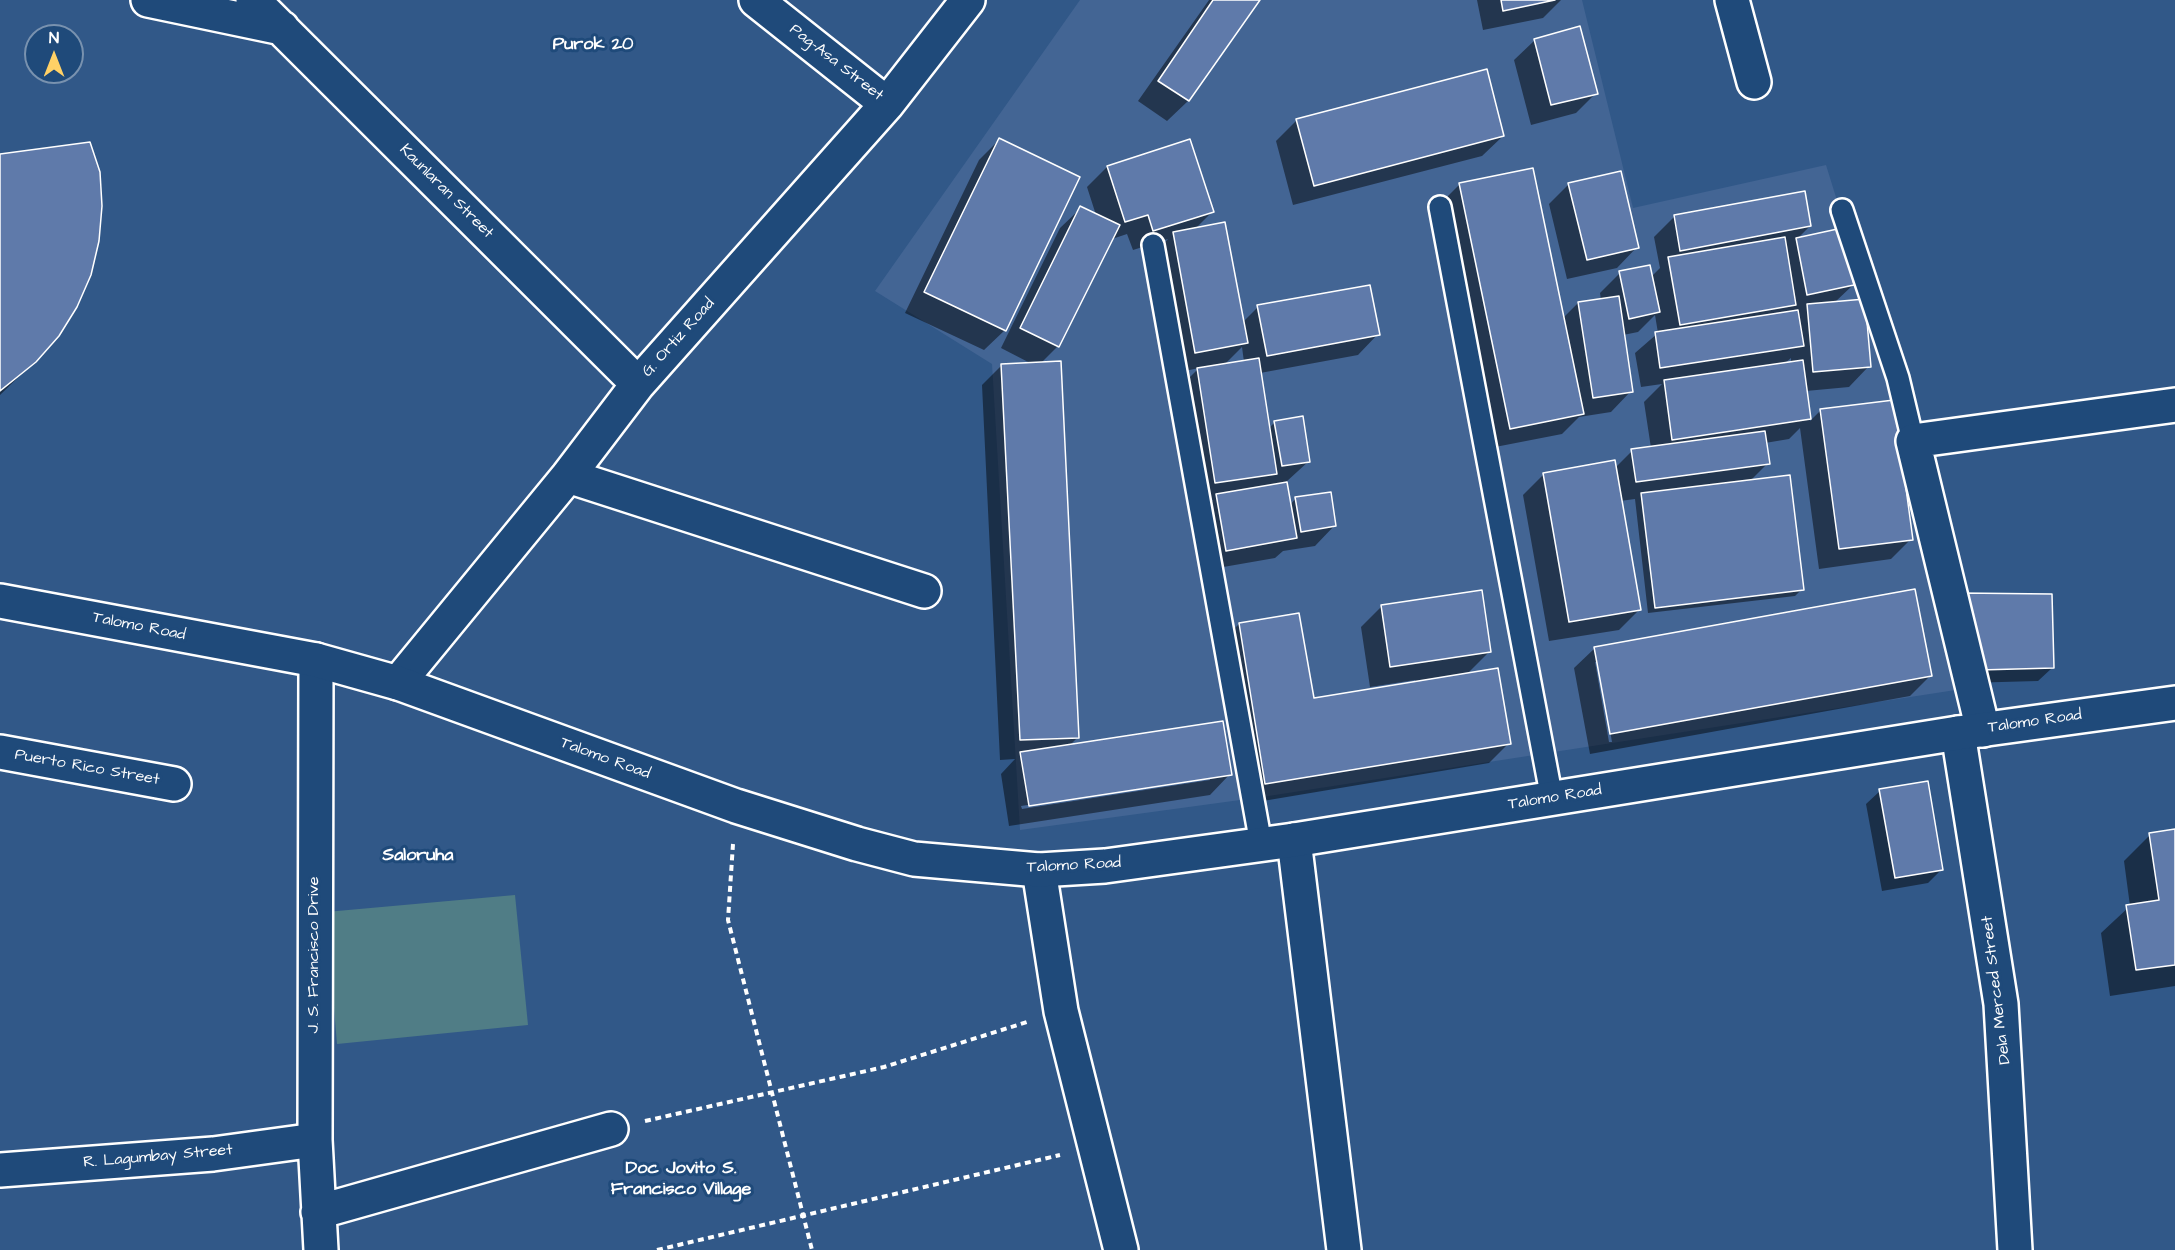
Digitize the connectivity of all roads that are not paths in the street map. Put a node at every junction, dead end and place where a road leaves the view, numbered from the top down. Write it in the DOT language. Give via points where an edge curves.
graph roads {
  1 [pos="148,0"];
  2 [pos="253,0"];
  3 [pos="756,0"];
  4 [pos="968,0"];
  5 [pos="1732,0"];
  6 [pos="282,28"];
  7 [pos="1754,82"];
  8 [pos="887,104"];
  9 [pos="1440,207"];
  10 [pos="1842,210"];
  11 [pos="1153,245"];
  12 [pos="638,384"];
  13 [pos="2175,405"];
  14 [pos="1913,441"];
  15 [pos="568,476"];
  16 [pos="924,591"];
  17 [pos="0,601"];
  18 [pos="316,660"];
  19 [pos="398,683"];
  20 [pos="2175,702"];
  21 [pos="1971,731"];
  22 [pos="0,753"];
  23 [pos="174,784"];
  24 [pos="1552,799"];
  25 [pos="1294,840"];
  26 [pos="1261,844"];
  27 [pos="1039,870"];
  28 [pos="611,1129"];
  29 [pos="315,1140"];
  30 [pos="0,1170"];
  31 [pos="318,1212"];
  32 [pos="321,1250"];
  33 [pos="1121,1250"];
  34 [pos="1344,1250"];
  35 [pos="2015,1250"];
  1 -- 6 [label="street"];
  2 -- 6 [label="street, Kaunlaran Street"];
  3 -- 8 [label="street, Pag-Asa Street"];
  4 -- 8 [label="street, G. Ortiz Road"];
  5 -- 7 [label="street"];
  6 -- 12 [label="street, Kaunlaran Street"];
  8 -- 12 [label="street, G. Ortiz Road"];
  9 -- 24 [label="lane"];
  10 -- 14 [label="lane" via="1898,378"];
  11 -- 26 [label="lane"];
  12 -- 15 [label="street, G. Ortiz Road"];
  13 -- 14 [label="street"];
  14 -- 21 [label="street, Dela Merced Street"];
  15 -- 16 [label="street"];
  15 -- 19 [label="street, G. Ortiz Road"];
  17 -- 18 [label="street, Talomo Road"];
  18 -- 19 [label="street, Talomo Road"];
  18 -- 29 [label="street, J. S. Francisco Drive"];
  19 -- 27 [label="street, Talomo Road" via="736,806 857,844 914,859"];
  20 -- 21 [label="street, Talomo Road"];
  21 -- 24 [label="street, Talomo Road"];
  21 -- 35 [label="street, Dela Merced Street" via="2001,1004"];
  22 -- 23 [label="street, Puerto Rico Street"];
  24 -- 25 [label="street, Talomo Road"];
  25 -- 26 [label="street, Talomo Road"];
  25 -- 34 [label="street"];
  26 -- 27 [label="street, Talomo Road" via="1105,866"];
  27 -- 33 [label="street" via="1062,1011"];
  28 -- 31 [label="street"];
  29 -- 30 [label="street, R. Lagumbay Street" via="213,1154"];
  29 -- 31 [label="street, J. S. Francisco Drive"];
  31 -- 32 [label="street, J. S. Francisco Drive"];
}
